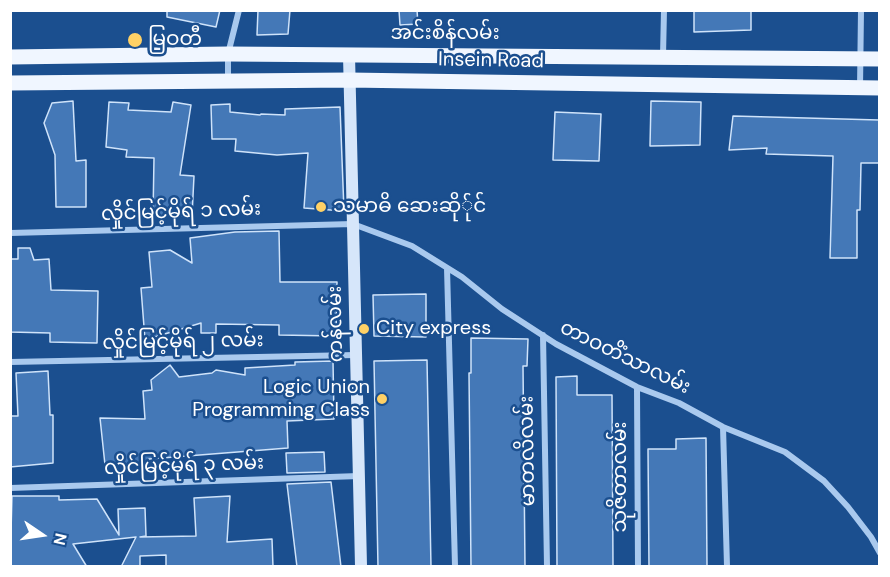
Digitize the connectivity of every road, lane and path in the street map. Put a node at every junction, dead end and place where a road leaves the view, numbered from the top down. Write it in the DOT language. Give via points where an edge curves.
graph roads {
  1 [pos="239,10"];
  2 [pos="664,10"];
  3 [pos="861,10"];
  4 [pos="228,54"];
  5 [pos="349,55"];
  6 [pos="10,57"];
  7 [pos="663,57"];
  8 [pos="859,58"];
  9 [pos="879,59"];
  10 [pos="228,80"];
  11 [pos="349,80"];
  12 [pos="10,83"];
  13 [pos="860,88"];
  14 [pos="879,88"];
  15 [pos="353,224"];
  16 [pos="10,233"];
  17 [pos="447,268"];
  18 [pos="543,335"];
  19 [pos="356,355"];
  20 [pos="10,362"];
  21 [pos="637,387"];
  22 [pos="723,427"];
  23 [pos="359,476"];
  24 [pos="10,489"];
  25 [pos="871,537"];
  26 [pos="879,537"];
  27 [pos="879,553"];
  28 [pos="361,567"];
  29 [pos="455,567"];
  30 [pos="547,567"];
  31 [pos="638,567"];
  32 [pos="727,567"];
  1 -- 4 [label="street"];
  2 -- 7 [label="street"];
  3 -- 8 [label="street"];
  4 -- 5 [label="main road, အင်းစိန်လမ်း"];
  4 -- 6 [label="main road, အင်းစိန်လမ်း"];
  4 -- 10 [label="street"];
  5 -- 7 [label="main road, အင်းစိန်လမ်း"];
  5 -- 11 [label="main road, ကန်လမ်း"];
  7 -- 8 [label="main road, အင်းစိန်လမ်း"];
  8 -- 9 [label="main road, အင်းစိန်လမ်း"];
  8 -- 13 [label="street"];
  10 -- 11 [label="main road, Insein Road"];
  10 -- 12 [label="main road, Insein Road"];
  11 -- 13 [label="main road, Insein Road"];
  11 -- 15 [label="main road, ကန်လမ်း"];
  13 -- 14 [label="main road, Insein Road"];
  15 -- 16 [label="street, လှိုင်မြင့်မိုရ် ၁ လမ်း"];
  15 -- 17 [label="street, တာဝတိံသာလမ်း" via="412,246"];
  15 -- 19 [label="main road, ကန်လမ်း"];
  17 -- 18 [label="street, တာဝတိံသာလမ်း"];
  17 -- 29 [label="street"];
  18 -- 21 [label="street, တာဝတိံသာလမ်း"];
  18 -- 30 [label="street, မာတလိလမ်း"];
  19 -- 20 [label="street, လှိုင်မြင့်မိုရ် ၂ လမ်း"];
  19 -- 23 [label="main road, ကန်လမ်း"];
  21 -- 22 [label="street, တာဝတိံသာလမ်း" via="679,403"];
  21 -- 31 [label="street, သုဇိတာလမ်း"];
  22 -- 25 [label="street, တာဝတိံသာလမ်း" via="785,452 824,481"];
  22 -- 32 [label="street"];
  23 -- 24 [label="street, လှိုင်မြင့်မိုရ် ၃ လမ်း"];
  23 -- 28 [label="main road, ကန်လမ်း"];
  25 -- 26 [label="street"];
  25 -- 27 [label="street, တာဝတိံသာလမ်း"];
}
